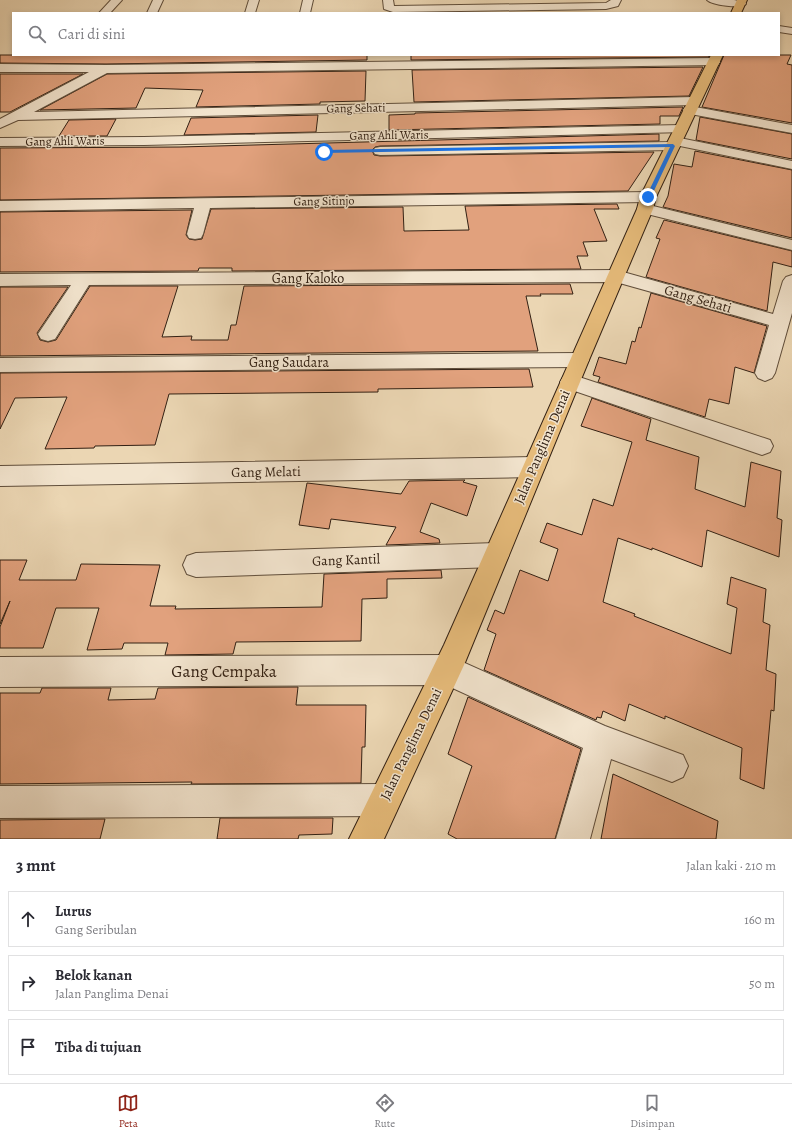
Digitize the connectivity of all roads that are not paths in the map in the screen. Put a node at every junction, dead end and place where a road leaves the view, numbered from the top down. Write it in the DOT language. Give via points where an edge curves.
graph roads {
  1 [pos="117,0"];
  2 [pos="158,0"];
  3 [pos="254,0"];
  4 [pos="308,0"];
  5 [pos="388,0"];
  6 [pos="616,0"];
  7 [pos="712,0"];
  8 [pos="740,6"];
  9 [pos="105,12"];
  10 [pos="152,12"];
  11 [pos="250,12"];
  12 [pos="305,12"];
  13 [pos="780,29"];
  14 [pos="792,31"];
  15 [pos="61,56"];
  16 [pos="715,58"];
  17 [pos="0,68"];
  18 [pos="48,68"];
  19 [pos="106,69"];
  20 [pos="18,116"];
  21 [pos="0,124"];
  22 [pos="683,125"];
  23 [pos="792,129"];
  24 [pos="0,142"];
  25 [pos="363,151"];
  26 [pos="792,165"];
  27 [pos="204,203"];
  28 [pos="647,203"];
  29 [pos="0,206"];
  30 [pos="195,234"];
  31 [pos="792,245"];
  32 [pos="616,276"];
  33 [pos="84,279"];
  34 [pos="0,280"];
  35 [pos="792,281"];
  36 [pos="780,322"];
  37 [pos="48,334"];
  38 [pos="578,360"];
  39 [pos="0,365"];
  40 [pos="766,373"];
  41 [pos="570,382"];
  42 [pos="762,446"];
  43 [pos="533,467"];
  44 [pos="0,476"];
  45 [pos="496,555"];
  46 [pos="196,565"];
  47 [pos="447,670"];
  48 [pos="0,672"];
  49 [pos="600,740"];
  50 [pos="672,766"];
  51 [pos="384,800"];
  52 [pos="0,802"];
  53 [pos="366,839"];
  54 [pos="573,839"];
  1 -- 9 [label="street"];
  2 -- 10 [label="street"];
  3 -- 11 [label="street"];
  4 -- 12 [label="street"];
  5 -- 6 [label="street" via="388,7 393,9 606,6 614,4"];
  7 -- 8 [label="street"];
  13 -- 14 [label="street"];
  15 -- 18 [label="street"];
  16 -- 19 [label="street"];
  16 -- 22 [label="main road, Jalan Panglima Denai"];
  17 -- 18 [label="street"];
  18 -- 19 [label="street"];
  19 -- 20 [label="street"];
  20 -- 21 [label="street"];
  20 -- 22 [label="street, Gang Sehati"];
  22 -- 23 [label="street"];
  22 -- 24 [label="street, Gang Ahli Waris"];
  22 -- 25 [label="street"];
  22 -- 26 [label="street"];
  22 -- 28 [label="main road, Jalan Panglima Denai"];
  27 -- 28 [label="street, Gang Sitinjo"];
  27 -- 29 [label="street, Gang Sitinjo"];
  27 -- 30 [label="street"];
  28 -- 31 [label="street, Gang Sitinjo"];
  28 -- 32 [label="main road, Jalan Panglima Denai"];
  32 -- 33 [label="street, Gang Kaloko"];
  32 -- 36 [label="street, Gang Sehati"];
  32 -- 38 [label="main road, Jalan Panglima Denai"];
  33 -- 34 [label="street, Gang Kaloko"];
  33 -- 37 [label="street"];
  35 -- 36 [label="street"];
  36 -- 40 [label="street"];
  38 -- 39 [label="street, Gang Saudara"];
  38 -- 41 [label="main road, Jalan Panglima Denai"];
  41 -- 42 [label="street"];
  41 -- 43 [label="main road, Jalan Panglima Denai"];
  43 -- 44 [label="street, Gang Melati"];
  43 -- 45 [label="main road, Jalan Panglima Denai"];
  45 -- 46 [label="street, Gang Kantil"];
  45 -- 47 [label="main road, Jalan Panglima Denai"];
  47 -- 48 [label="street, Gang Cempaka"];
  47 -- 49 [label="street"];
  47 -- 51 [label="main road, Jalan Panglima Denai"];
  49 -- 50 [label="street"];
  49 -- 54 [label="street"];
  51 -- 52 [label="street"];
  51 -- 53 [label="main road, Jalan Panglima Denai"];
}
